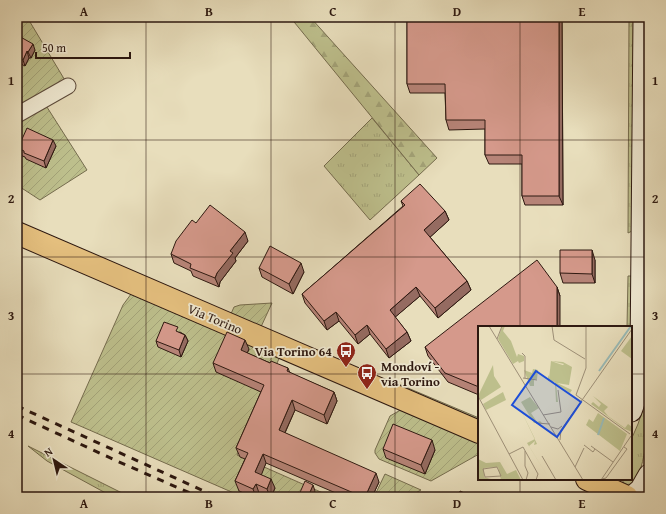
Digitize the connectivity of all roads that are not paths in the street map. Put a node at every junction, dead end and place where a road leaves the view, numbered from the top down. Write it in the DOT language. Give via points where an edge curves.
graph roads {
  1 [pos="644,17"];
  2 [pos="68,86"];
  3 [pos="17,115"];
  4 [pos="17,233"];
  5 [pos="645,243"];
  6 [pos="632,408"];
  7 [pos="478,432"];
  8 [pos="649,475"];
  9 [pos="590,480"];
  10 [pos="622,491"];
  1 -- 5 [label="street"];
  2 -- 3 [label="street"];
  4 -- 7 [label="main road, Via Torino"];
  5 -- 6 [label="street" via="640,375"];
  8 -- 10 [label="street" via="641,489"];
  9 -- 10 [label="main road"];
}
